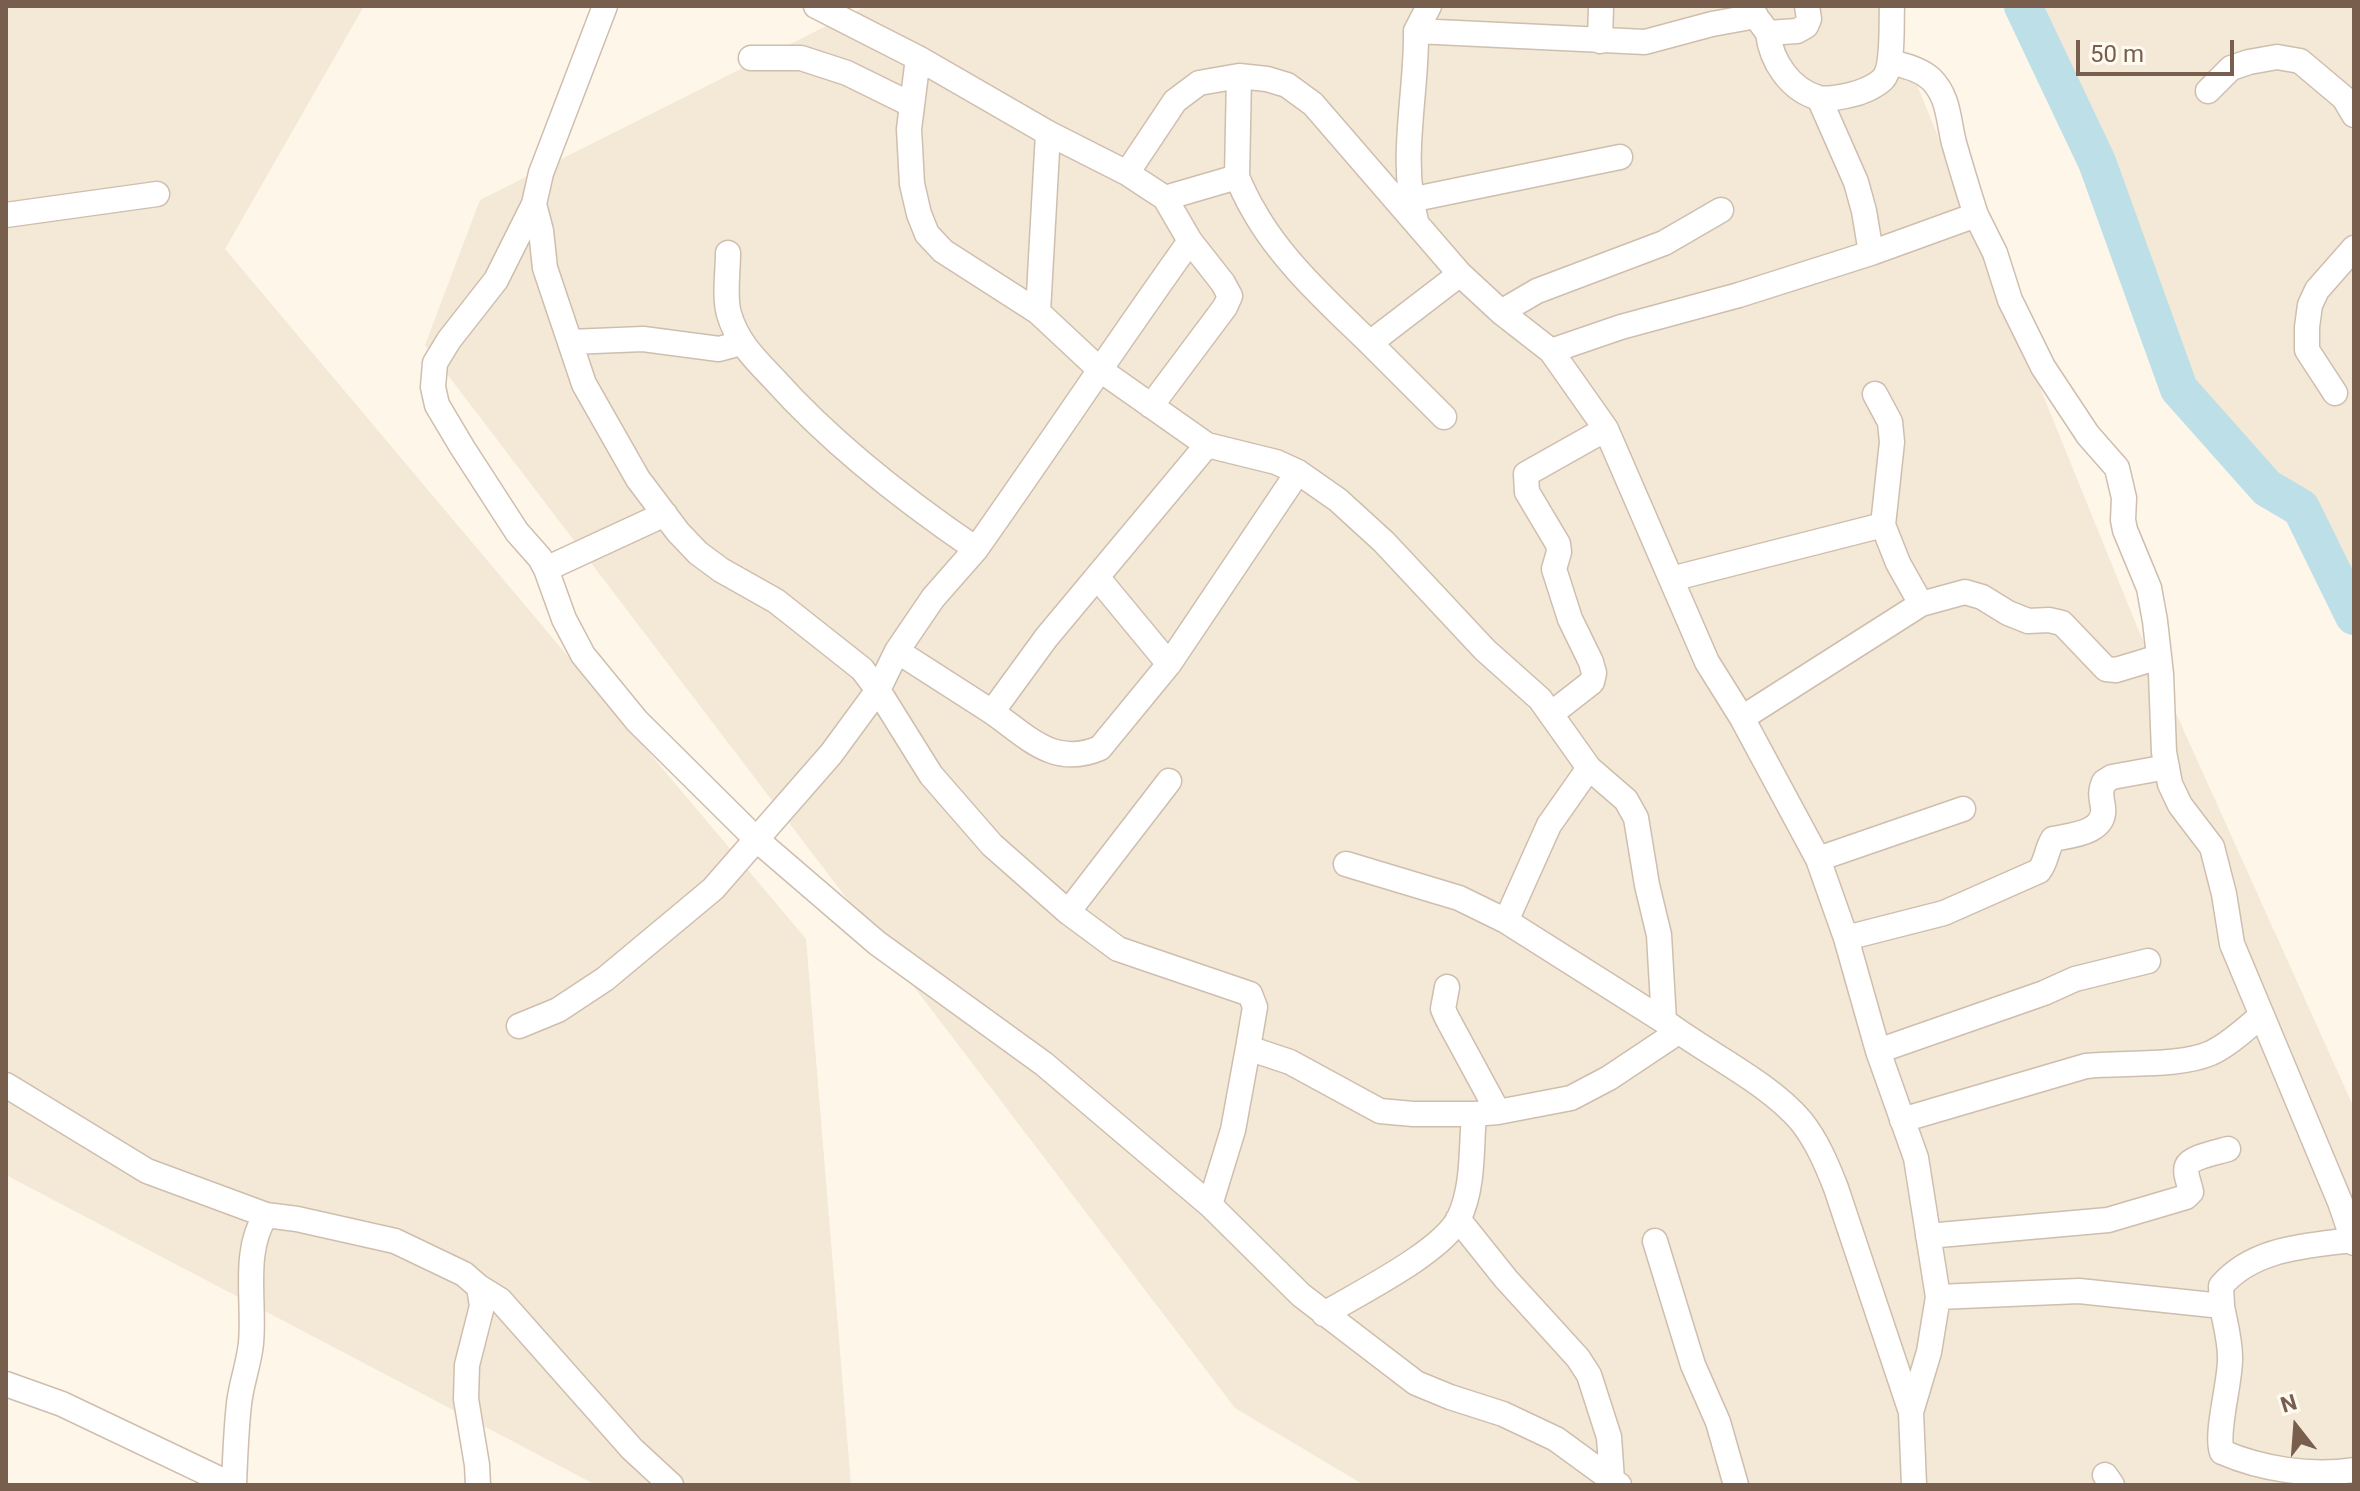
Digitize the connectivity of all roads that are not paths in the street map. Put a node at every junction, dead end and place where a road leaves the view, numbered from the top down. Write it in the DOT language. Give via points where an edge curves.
graph roads {
  1 [pos="605,6"];
  2 [pos="816,6"];
  3 [pos="1429,6"];
  4 [pos="1601,6"];
  5 [pos="1807,6"];
  6 [pos="1892,6"];
  7 [pos="1757,18"];
  8 [pos="1416,31"];
  9 [pos="1600,41"];
  10 [pos="751,58"];
  11 [pos="918,58"];
  12 [pos="1891,62"];
  13 [pos="1239,76"];
  14 [pos="2208,91"];
  15 [pos="1819,98"];
  16 [pos="912,105"];
  17 [pos="2354,115"];
  18 [pos="1048,133"];
  19 [pos="1620,157"];
  20 [pos="1127,173"];
  21 [pos="1237,177"];
  22 [pos="157,194"];
  23 [pos="1165,198"];
  24 [pos="534,204"];
  25 [pos="1413,210"];
  26 [pos="1721,210"];
  27 [pos="6,215"];
  28 [pos="1976,215"];
  29 [pos="1190,241"];
  30 [pos="2354,248"];
  31 [pos="728,253"];
  32 [pos="1871,253"];
  33 [pos="1460,274"];
  34 [pos="1038,312"];
  35 [pos="1501,312"];
  36 [pos="570,342"];
  37 [pos="741,343"];
  38 [pos="1370,343"];
  39 [pos="1551,351"];
  40 [pos="1099,369"];
  41 [pos="2335,393"];
  42 [pos="1875,394"];
  43 [pos="1151,406"];
  44 [pos="1444,417"];
  45 [pos="1606,429"];
  46 [pos="1207,445"];
  47 [pos="1298,472"];
  48 [pos="665,514"];
  49 [pos="1883,525"];
  50 [pos="976,549"];
  51 [pos="546,569"];
  52 [pos="1097,577"];
  53 [pos="1671,579"];
  54 [pos="1921,604"];
  55 [pos="897,651"];
  56 [pos="2159,657"];
  57 [pos="1169,664"];
  58 [pos="878,690"];
  59 [pos="992,712"];
  60 [pos="1551,714"];
  61 [pos="1742,718"];
  62 [pos="2167,767"];
  63 [pos="1589,768"];
  64 [pos="1169,781"];
  65 [pos="1963,809"];
  66 [pos="756,839"];
  67 [pos="1818,859"];
  68 [pos="1346,864"];
  69 [pos="1068,912"];
  70 [pos="1506,921"];
  71 [pos="1846,938"];
  72 [pos="2148,961"];
  73 [pos="1447,987"];
  74 [pos="2261,1016"];
  75 [pos="519,1026"];
  76 [pos="1671,1026"];
  77 [pos="1248,1048"];
  78 [pos="1878,1051"];
  79 [pos="6,1085"];
  80 [pos="1486,1113"];
  81 [pos="1902,1120"];
  82 [pos="2228,1149"];
  83 [pos="1210,1205"];
  84 [pos="266,1215"];
  85 [pos="1458,1219"];
  86 [pos="1928,1236"];
  87 [pos="1655,1241"];
  88 [pos="2353,1242"];
  89 [pos="479,1287"];
  90 [pos="1938,1297"];
  91 [pos="2222,1306"];
  92 [pos="1324,1314"];
  93 [pos="6,1384"];
  94 [pos="1911,1412"];
  95 [pos="2354,1470"];
  96 [pos="1616,1482"];
  97 [pos="233,1485"];
  98 [pos="478,1485"];
  99 [pos="671,1485"];
  100 [pos="1736,1485"];
  101 [pos="1914,1485"];
  1 -- 24 [label="street"];
  2 -- 11 [label="street"];
  3 -- 8 [label="street"];
  4 -- 9 [label="street"];
  5 -- 7 [label="street" via="1809,19 1797,31"];
  6 -- 12 [label="street"];
  7 -- 9 [label="street" via="1645,42"];
  7 -- 15 [label="street" via="1779,66 1796,86"];
  8 -- 9 [label="street"];
  8 -- 25 [label="street" via="1408,147"];
  10 -- 16 [label="street" via="801,58 847,73"];
  11 -- 16 [label="street"];
  11 -- 18 [label="street"];
  12 -- 15 [label="street" via="1883,78 1859,93"];
  12 -- 28 [label="street" via="1929,76 1940,90"];
  13 -- 20 [label="street" via="1199,83 1175,101"];
  13 -- 21 [label="street"];
  13 -- 25 [label="street" via="1287,85 1313,104"];
  14 -- 17 [label="street" via="2231,68 2277,57 2300,61 2344,98"];
  15 -- 32 [label="street" via="1856,182"];
  16 -- 34 [label="street" via="912,184 927,234 943,251"];
  18 -- 20 [label="street"];
  18 -- 34 [label="street"];
  19 -- 25 [label="street"];
  20 -- 23 [label="street"];
  21 -- 23 [label="street"];
  21 -- 38 [label="street" via="1254,213 1280,248"];
  22 -- 27 [label="street"];
  23 -- 29 [label="street"];
  24 -- 36 [label="street" via="545,268"];
  24 -- 51 [label="street" via="496,280 435,363 433,387 437,405 462,447"];
  25 -- 33 [label="street"];
  26 -- 35 [label="street" via="1664,243 1537,291"];
  28 -- 32 [label="street"];
  28 -- 56 [label="street" via="2043,367 2117,468 2125,530 2149,588"];
  29 -- 40 [label="street"];
  29 -- 43 [label="street" via="1230,296"];
  30 -- 41 [label="street" via="2317,290 2307,327 2307,350"];
  31 -- 37 [label="street" via="728,311"];
  32 -- 39 [label="street"];
  33 -- 35 [label="street"];
  33 -- 38 [label="street"];
  34 -- 40 [label="street"];
  35 -- 39 [label="street"];
  36 -- 37 [label="street" via="643,339 719,349"];
  36 -- 48 [label="street" via="584,384 638,479"];
  37 -- 50 [label="street" via="795,403 856,458"];
  38 -- 44 [label="street"];
  39 -- 45 [label="street"];
  40 -- 43 [label="street"];
  40 -- 50 [label="street"];
  42 -- 49 [label="street" via="1890,422 1892,442"];
  43 -- 46 [label="street"];
  45 -- 53 [label="street"];
  45 -- 60 [label="street" via="1526,474 1527,492 1558,544 1554,569 1594,673 1592,682"];
  46 -- 47 [label="street"];
  46 -- 52 [label="street"];
  47 -- 57 [label="street"];
  47 -- 60 [label="street" via="1384,542"];
  48 -- 51 [label="street"];
  48 -- 58 [label="street" via="698,553 776,601 862,669"];
  49 -- 53 [label="street"];
  49 -- 54 [label="street"];
  50 -- 55 [label="street"];
  51 -- 66 [label="street" via="564,619 599,677"];
  52 -- 57 [label="street"];
  52 -- 59 [label="street"];
  53 -- 61 [label="street" via="1707,662"];
  54 -- 56 [label="street" via="1965,592 2028,621 2062,623 2106,669"];
  54 -- 61 [label="street"];
  55 -- 58 [label="street"];
  55 -- 59 [label="street"];
  56 -- 62 [label="street"];
  57 -- 59 [label="street" via="1100,748 1086,754 1049,752"];
  58 -- 66 [label="street" via="831,754"];
  58 -- 69 [label="street" via="931,775 992,845"];
  60 -- 63 [label="street"];
  61 -- 67 [label="street"];
  62 -- 71 [label="street" via="2104,782 2099,793 2104,811 2098,825 2053,839 2039,871 1944,913"];
  62 -- 74 [label="street" via="2180,805 2212,847 2232,944"];
  63 -- 70 [label="street" via="1549,825"];
  63 -- 76 [label="street" via="1626,800 1636,818"];
  64 -- 69 [label="street"];
  65 -- 67 [label="street"];
  66 -- 75 [label="street" via="713,889 605,979 558,1010"];
  66 -- 83 [label="street" via="877,943 1044,1064"];
  67 -- 71 [label="street"];
  68 -- 70 [label="street" via="1459,898"];
  69 -- 77 [label="street" via="1118,949 1250,994 1255,1007"];
  70 -- 76 [label="street"];
  71 -- 78 [label="street"];
  72 -- 78 [label="street" via="2075,979"];
  73 -- 80 [label="street" via="1443,1009"];
  74 -- 81 [label="street" via="2208,1054 2159,1063 2086,1066"];
  74 -- 88 [label="street"];
  76 -- 80 [label="street" via="1609,1078 1571,1098"];
  76 -- 94 [label="street" via="1776,1097 1802,1122 1824,1157"];
  77 -- 80 [label="street" via="1290,1062 1380,1111"];
  77 -- 83 [label="street" via="1233,1130"];
  78 -- 81 [label="street"];
  79 -- 84 [label="street" via="147,1171"];
  80 -- 85 [label="street"];
  81 -- 86 [label="street" via="1916,1158"];
  82 -- 86 [label="street" via="2188,1163 2191,1192 2186,1197 2108,1220"];
  83 -- 92 [label="street"];
  84 -- 89 [label="street" via="395,1241 464,1274"];
  84 -- 97 [label="street" via="255,1237 251,1345 239,1402"];
  85 -- 92 [label="street" via="1425,1253"];
  85 -- 96 [label="street" via="1589,1375 1609,1437"];
  86 -- 90 [label="street"];
  87 -- 100 [label="street"];
  88 -- 91 [label="street" via="2294,1248 2254,1259 2221,1286"];
  89 -- 98 [label="street" via="482,1306 467,1365 466,1399"];
  89 -- 99 [label="street" via="500,1300 632,1449"];
  90 -- 91 [label="street" via="2079,1291"];
  90 -- 94 [label="street"];
  91 -- 95 [label="street" via="2230,1356 2222,1452 2290,1471"];
  92 -- 96 [label="street" via="1416,1383 1556,1439"];
  93 -- 97 [label="street" via="62,1404"];
  94 -- 101 [label="street"];
}
